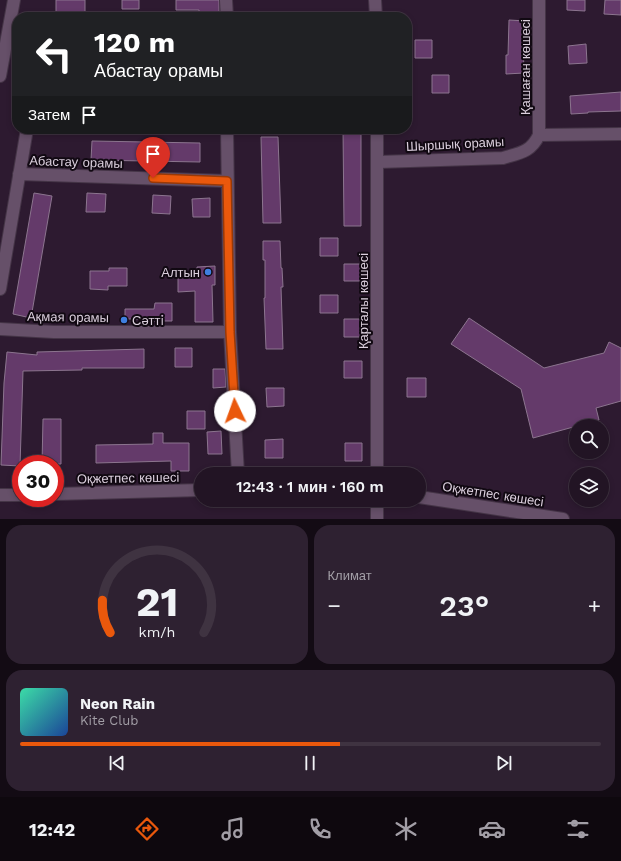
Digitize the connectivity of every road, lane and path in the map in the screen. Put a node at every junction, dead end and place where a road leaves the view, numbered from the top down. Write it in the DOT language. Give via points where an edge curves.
graph roads {
  1 [pos="14,0"];
  2 [pos="226,0"];
  3 [pos="375,0"];
  4 [pos="539,0"];
  5 [pos="227,12"];
  6 [pos="376,12"];
  7 [pos="0,76"];
  8 [pos="26,134"];
  9 [pos="227,134"];
  10 [pos="377,134"];
  11 [pos="621,134"];
  12 [pos="540,135"];
  13 [pos="378,162"];
  14 [pos="19,174"];
  15 [pos="227,181"];
  16 [pos="0,289"];
  17 [pos="0,329"];
  18 [pos="230,332"];
  19 [pos="238,467"];
  20 [pos="377,467"];
  21 [pos="194,490"];
  22 [pos="64,494"];
  23 [pos="0,495"];
  24 [pos="12,495"];
  25 [pos="426,498"];
  26 [pos="377,507"];
  27 [pos="377,519"];
  28 [pos="563,519"];
  1 -- 7 [label="street"];
  2 -- 5 [label="street"];
  3 -- 6 [label="street"];
  4 -- 12 [label="street, Қашаған көшесі"];
  8 -- 14 [label="street"];
  9 -- 15 [label="street"];
  10 -- 13 [label="street, Қарталы көшесі"];
  11 -- 12 [label="street"];
  12 -- 13 [label="street, Шыршық орамы" via="535,143 523,152 503,158"];
  13 -- 20 [label="street, Қарталы көшесі"];
  14 -- 15 [label="street, Абастау орамы"];
  14 -- 16 [label="street"];
  15 -- 18 [label="street"];
  17 -- 18 [label="street, Ақмая орамы" via="54,332"];
  18 -- 19 [label="street"];
  21 -- 22 [label="street, Оқжетпес көшесі"];
  23 -- 24 [label="street"];
  25 -- 28 [label="street, Оқжетпес көшесі"];
  26 -- 27 [label="street"];
}
